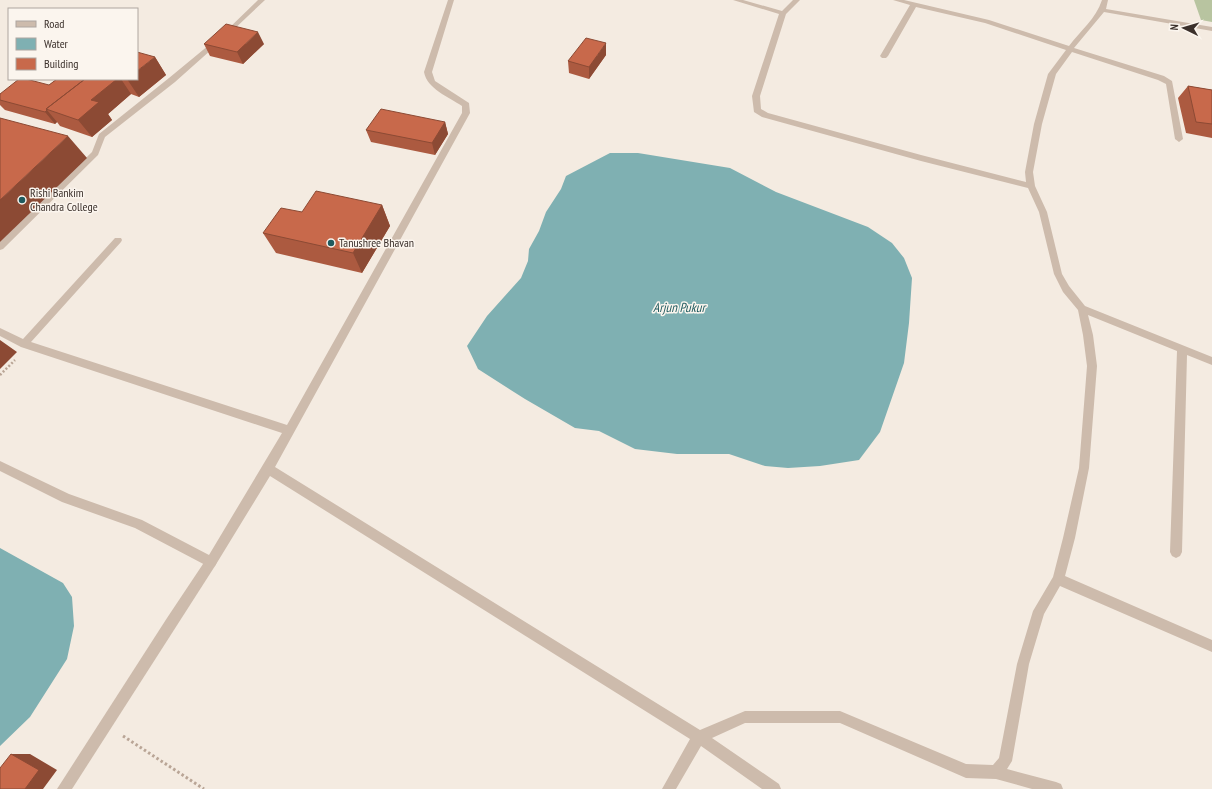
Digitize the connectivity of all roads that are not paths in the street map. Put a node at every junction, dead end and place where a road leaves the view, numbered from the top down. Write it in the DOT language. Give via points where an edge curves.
graph roads {
  1 [pos="262,0"];
  2 [pos="451,0"];
  3 [pos="736,0"];
  4 [pos="797,0"];
  5 [pos="896,0"];
  6 [pos="759,3"];
  7 [pos="914,4"];
  8 [pos="1104,5"];
  9 [pos="783,13"];
  10 [pos="1212,30"];
  11 [pos="1070,49"];
  12 [pos="884,56"];
  13 [pos="1179,139"];
  14 [pos="1031,186"];
  15 [pos="118,240"];
  16 [pos="0,247"];
  17 [pos="1082,309"];
  18 [pos="0,332"];
  19 [pos="24,344"];
  20 [pos="1182,348"];
  21 [pos="1212,361"];
  22 [pos="290,431"];
  23 [pos="0,466"];
  24 [pos="268,469"];
  25 [pos="1176,552"];
  26 [pos="211,562"];
  27 [pos="1058,579"];
  28 [pos="1212,646"];
  29 [pos="699,737"];
  30 [pos="996,772"];
  31 [pos="64,789"];
  32 [pos="669,789"];
  33 [pos="774,789"];
  34 [pos="1056,789"];
  1 -- 16 [label="street" via="172,80 102,136 95,153"];
  2 -- 22 [label="street" via="428,72 432,83 466,105 466,113"];
  3 -- 6 [label="street"];
  4 -- 9 [label="street"];
  5 -- 7 [label="street"];
  6 -- 9 [label="street"];
  7 -- 11 [label="street" via="987,21"];
  7 -- 12 [label="street"];
  8 -- 10 [label="street"];
  8 -- 11 [label="street" via="1096,19"];
  9 -- 14 [label="street" via="756,96 757,110 765,115"];
  11 -- 13 [label="street" via="1153,75 1169,83"];
  11 -- 14 [label="street" via="1052,74 1038,124 1029,172"];
  14 -- 17 [label="street" via="1043,212 1058,274 1066,290"];
  15 -- 19 [label="street"];
  17 -- 20 [label="street"];
  17 -- 27 [label="street" via="1092,366 1084,468"];
  18 -- 19 [label="street"];
  19 -- 22 [label="street"];
  20 -- 21 [label="street"];
  20 -- 25 [label="street"];
  22 -- 24 [label="street"];
  23 -- 26 [label="street" via="66,498 138,524"];
  24 -- 26 [label="street"];
  24 -- 29 [label="street"];
  26 -- 31 [label="street"];
  27 -- 28 [label="street"];
  27 -- 30 [label="street" via="1039,612 1023,664 1005,761"];
  29 -- 30 [label="street" via="745,717 840,717 966,771"];
  29 -- 32 [label="street"];
  29 -- 33 [label="street"];
  30 -- 34 [label="street"];
}
